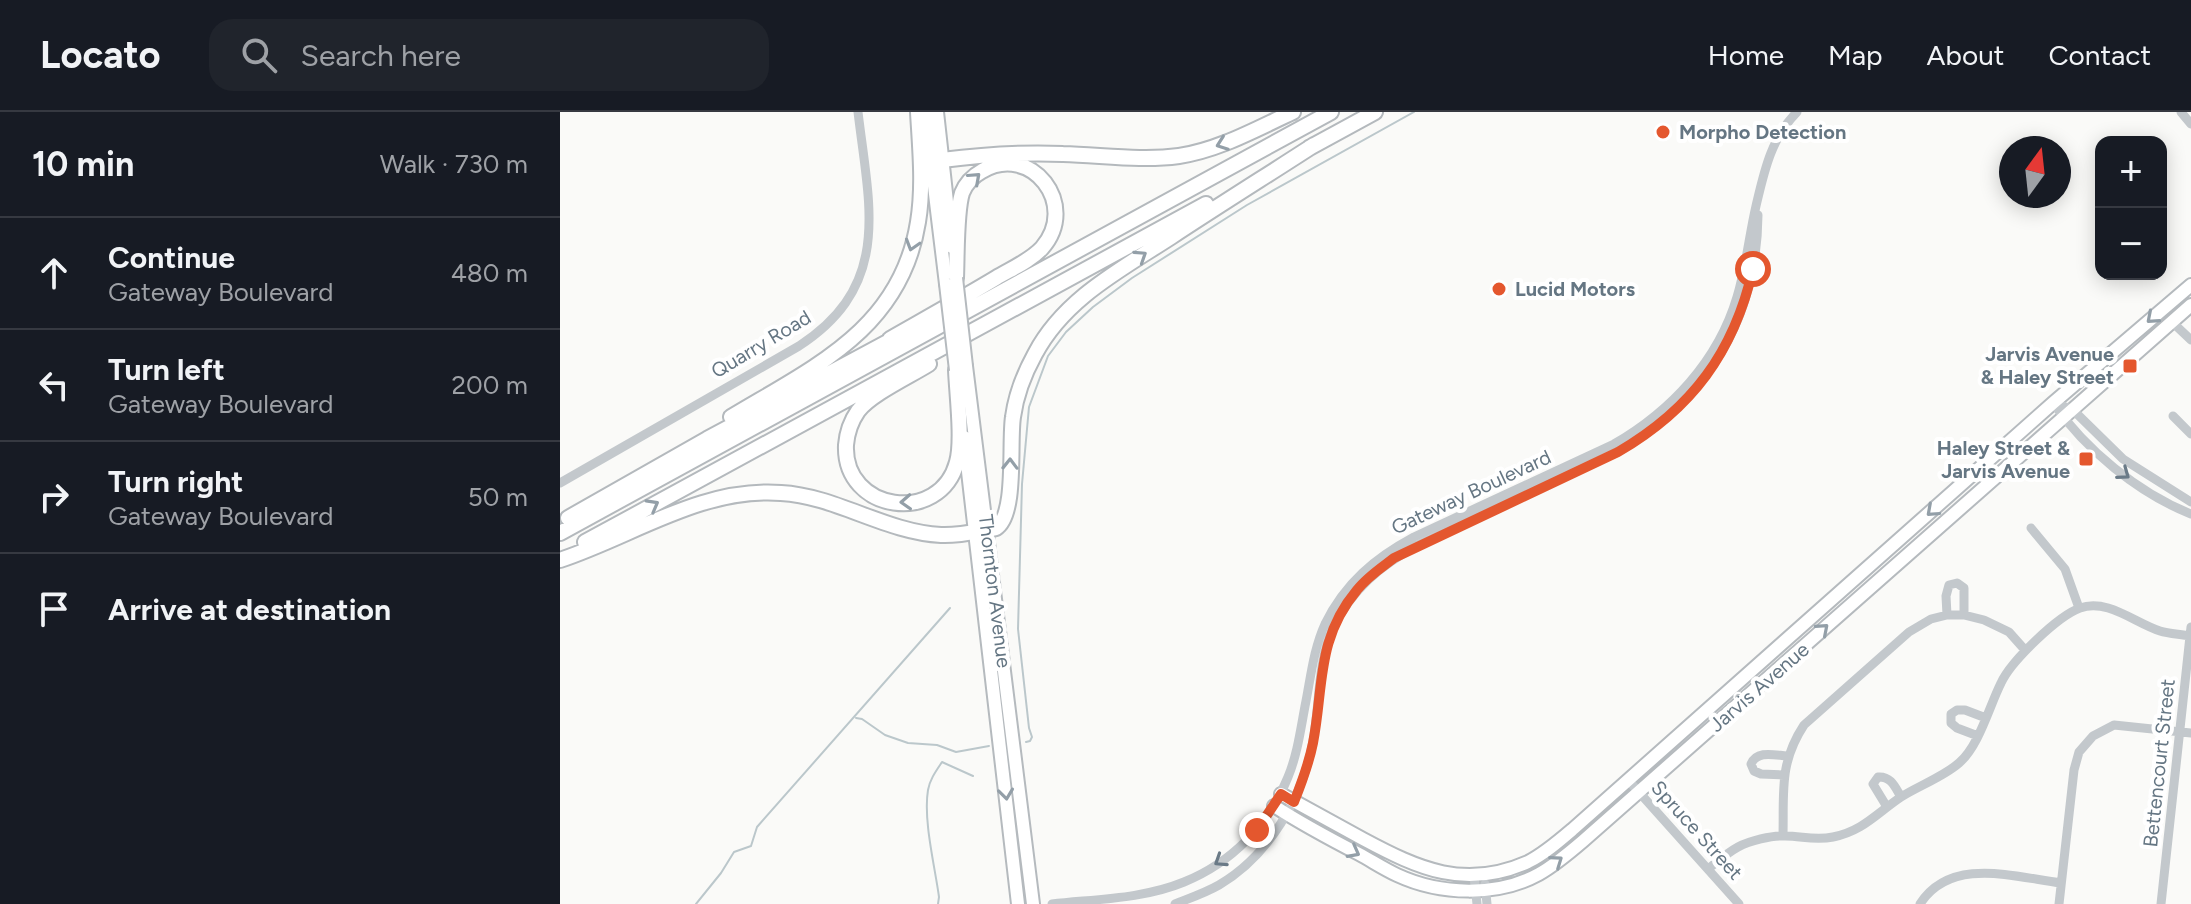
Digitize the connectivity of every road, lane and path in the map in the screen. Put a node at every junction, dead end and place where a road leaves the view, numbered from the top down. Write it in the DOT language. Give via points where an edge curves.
graph roads {
  1 [pos="858,112"];
  2 [pos="918,112"];
  3 [pos="925,112"];
  4 [pos="937,112"];
  5 [pos="1293,112"];
  6 [pos="1317,112"];
  7 [pos="1331,112"];
  8 [pos="1375,112"];
  9 [pos="1797,112"];
  10 [pos="2181,112"];
  11 [pos="2191,124"];
  12 [pos="1314,145"];
  13 [pos="937,162"];
  14 [pos="1759,196"];
  15 [pos="951,281"];
  16 [pos="2191,285"];
  17 [pos="1051,288"];
  18 [pos="2191,305"];
  19 [pos="2172,322"];
  20 [pos="2191,340"];
  21 [pos="858,358"];
  22 [pos="961,368"];
  23 [pos="2053,403"];
  24 [pos="2068,413"];
  25 [pos="2173,416"];
  26 [pos="2191,434"];
  27 [pos="707,439"];
  28 [pos="560,483"];
  29 [pos="2191,502"];
  30 [pos="2191,514"];
  31 [pos="560,522"];
  32 [pos="2031,528"];
  33 [pos="981,530"];
  34 [pos="560,533"];
  35 [pos="560,558"];
  36 [pos="2079,608"];
  37 [pos="1947,615"];
  38 [pos="1964,615"];
  39 [pos="2190,632"];
  40 [pos="2025,650"];
  41 [pos="1986,718"];
  42 [pos="2186,732"];
  43 [pos="1978,736"];
  44 [pos="1787,756"];
  45 [pos="1784,775"];
  46 [pos="1629,781"];
  47 [pos="1639,792"];
  48 [pos="1901,797"];
  49 [pos="1277,800"];
  50 [pos="1294,802"];
  51 [pos="1887,807"];
  52 [pos="1286,814"];
  53 [pos="1783,835"];
  54 [pos="1708,869"];
  55 [pos="1479,875"];
  56 [pos="2061,883"];
  57 [pos="1479,895"];
  58 [pos="1737,903"];
  59 [pos="1018,904"];
  60 [pos="1033,904"];
  61 [pos="1052,904"];
  62 [pos="1175,904"];
  63 [pos="1487,904"];
  64 [pos="1920,904"];
  65 [pos="2059,904"];
  66 [pos="2161,904"];
  1 -- 28 [label="street, Quarry Road" via="870,229 861,276 836,317 799,346"];
  2 -- 27 [label="highway, one-way" via="918,224 891,294 849,343 729,418"];
  3 -- 13 [label="main road"];
  4 -- 13 [label="main road"];
  5 -- 13 [label="highway, one-way" via="1232,140 1182,155 1035,153"];
  6 -- 21 [label="highway"];
  7 -- 34 [label="highway"];
  8 -- 12 [label="highway"];
  9 -- 14 [label="street, Gateway Boulevard" via="1776,140"];
  10 -- 11 [label="street"];
  12 -- 17 [label="highway"];
  33 -- 12 [label="highway, one-way" via="1001,525 1021,385 1062,316 1097,285"];
  13 -- 15 [label="main road, Thornton Avenue"];
  14 -- 49 [label="street, Gateway Boulevard" via="1737,298 1714,348 1680,394 1614,444 1414,537 1349,584 1324,626 1294,760"];
  14 -- 50 [label="street, Gateway Boulevard" via="1758,238 1746,300 1722,353 1687,400 1643,438 1418,545 1356,590 1324,654 1314,740"];
  15 -- 21 [label="highway, one-way" via="967,183 1001,164 1042,178 1056,215 1040,250"];
  15 -- 22 [label="main road, Thornton Avenue, bridge"];
  16 -- 23 [label="main road, Jarvis Avenue, one-way"];
  22 -- 17 [label="highway, one-way" via="957,461 943,488 915,503 898,504 867,492 856,480 846,450 860,409"];
  35 -- 17 [label="highway, one-way"];
  18 -- 19 [label="main road, Jarvis Avenue"];
  19 -- 20 [label="street"];
  19 -- 24 [label="main road, Jarvis Avenue"];
  21 -- 27 [label="highway"];
  22 -- 33 [label="main road, Thornton Avenue"];
  23 -- 24 [label="street"];
  23 -- 46 [label="main road, Jarvis Avenue, one-way"];
  24 -- 29 [label="street" via="2123,459"];
  24 -- 30 [label="street, one-way" via="2113,466"];
  47 -- 24 [label="main road, Jarvis Avenue, one-way"];
  25 -- 26 [label="street"];
  27 -- 31 [label="highway"];
  32 -- 36 [label="street" via="2065,569"];
  33 -- 35 [label="highway" via="941,535 805,497 743,493 713,498"];
  33 -- 59 [label="main road, Thornton Avenue, one-way"];
  33 -- 60 [label="main road, Thornton Avenue"];
  36 -- 39 [label="street" via="2096,605 2164,633"];
  36 -- 40 [label="street"];
  37 -- 38 [label="street"];
  37 -- 38 [label="street" via="1949,585 1957,583 1964,588"];
  37 -- 44 [label="street" via="1909,632 1804,725"];
  38 -- 40 [label="street" via="2009,632"];
  39 -- 42 [label="street, Bettencourt Street"];
  40 -- 41 [label="street" via="2002,679"];
  41 -- 43 [label="street"];
  41 -- 43 [label="street" via="1965,710 1951,714 1957,728"];
  42 -- 56 [label="street" via="2114,725 2093,736 2079,752"];
  42 -- 66 [label="street, Bettencourt Street"];
  43 -- 48 [label="street" via="1960,763"];
  44 -- 45 [label="street"];
  44 -- 45 [label="street" via="1760,755 1751,764 1761,774"];
  45 -- 53 [label="street"];
  46 -- 47 [label="street, Spruce Street"];
  46 -- 55 [label="main road, Jarvis Avenue" via="1552,847 1529,861"];
  47 -- 54 [label="street, Spruce Street"];
  57 -- 47 [label="main road, Jarvis Avenue, one-way" via="1536,876"];
  48 -- 51 [label="street"];
  48 -- 51 [label="street" via="1885,776 1878,777 1873,784"];
  49 -- 50 [label="main road, Jarvis Avenue"];
  49 -- 52 [label="main road, Jarvis Avenue"];
  49 -- 61 [label="street, Gateway Boulevard, one-way" via="1234,852 1184,882 1128,896"];
  50 -- 52 [label="street, Gateway Boulevard"];
  50 -- 55 [label="main road, Jarvis Avenue" via="1405,861"];
  51 -- 53 [label="street" via="1862,827 1833,837"];
  52 -- 57 [label="main road, Jarvis Avenue, one-way" via="1398,875"];
  52 -- 62 [label="street, Gateway Boulevard" via="1241,870"];
  53 -- 54 [label="street" via="1738,847"];
  54 -- 58 [label="street, Spruce Street"];
  55 -- 57 [label="street"];
  56 -- 64 [label="street" via="1968,873 1944,880"];
  56 -- 65 [label="street"];
  57 -- 63 [label="street"];
}
